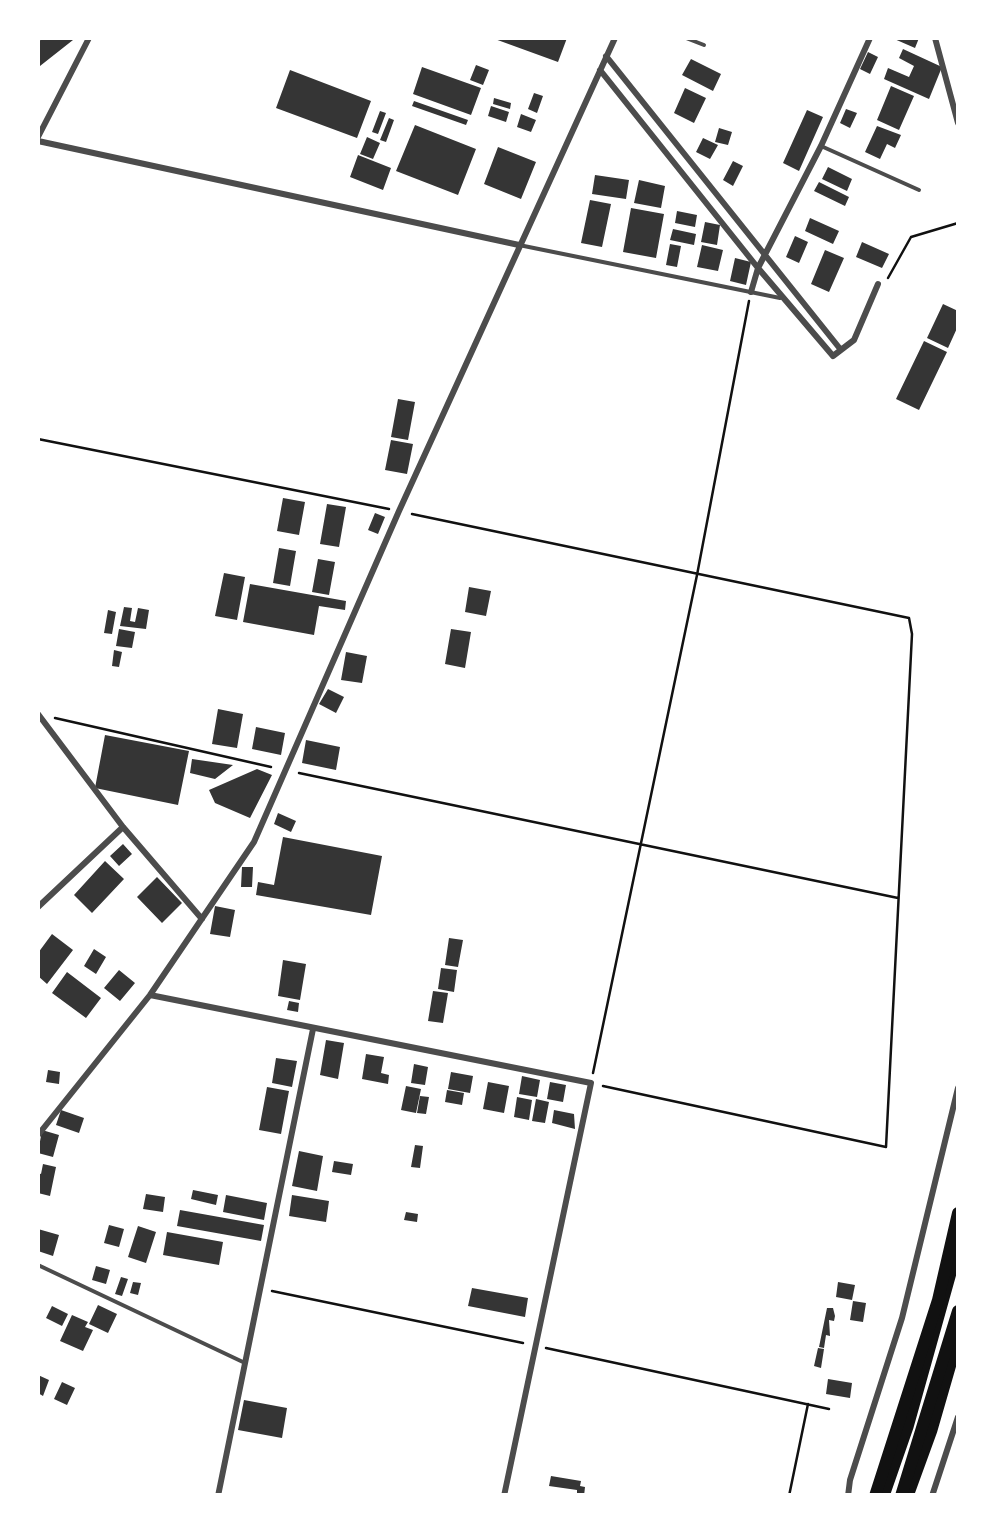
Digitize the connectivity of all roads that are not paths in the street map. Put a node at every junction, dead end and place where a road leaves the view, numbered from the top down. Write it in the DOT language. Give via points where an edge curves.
graph roads {
  1 [pos="89,38"];
  2 [pos="614,38"];
  3 [pos="686,38"];
  4 [pos="870,38"];
  5 [pos="935,38"];
  6 [pos="704,45"];
  7 [pos="606,56"];
  8 [pos="600,70"];
  9 [pos="958,123"];
  10 [pos="38,139"];
  11 [pos="820,146"];
  12 [pos="919,190"];
  13 [pos="519,245"];
  14 [pos="768,254"];
  15 [pos="758,268"];
  16 [pos="878,284"];
  17 [pos="751,292"];
  18 [pos="784,299"];
  19 [pos="842,350"];
  20 [pos="38,714"];
  21 [pos="123,827"];
  22 [pos="38,907"];
  23 [pos="202,919"];
  24 [pos="150,996"];
  25 [pos="313,1029"];
  26 [pos="958,1088"];
  27 [pos="38,1136"];
  28 [pos="958,1213"];
  29 [pos="958,1248"];
  30 [pos="38,1265"];
  31 [pos="958,1311"];
  32 [pos="958,1340"];
  33 [pos="245,1363"];
  34 [pos="958,1417"];
  35 [pos="218,1496"];
  36 [pos="504,1496"];
  37 [pos="848,1496"];
  38 [pos="875,1496"];
  39 [pos="884,1496"];
  40 [pos="904,1496"];
  41 [pos="932,1496"];
  1 -- 10 [label="street"];
  2 -- 7 [label="street"];
  3 -- 6 [label="lane"];
  4 -- 11 [label="street"];
  5 -- 9 [label="street"];
  7 -- 8 [label="street"];
  7 -- 14 [label="street"];
  8 -- 13 [label="street"];
  8 -- 15 [label="street"];
  10 -- 13 [label="street"];
  11 -- 12 [label="lane"];
  11 -- 14 [label="street"];
  13 -- 17 [label="lane"];
  13 -- 23 [label="street" via="254,842"];
  14 -- 15 [label="street"];
  14 -- 19 [label="street"];
  15 -- 17 [label="street"];
  15 -- 18 [label="street"];
  16 -- 19 [label="street" via="854,340"];
  17 -- 18 [label="lane"];
  18 -- 19 [label="street" via="834,356"];
  20 -- 21 [label="street"];
  21 -- 22 [label="street"];
  21 -- 23 [label="street"];
  23 -- 24 [label="street"];
  24 -- 25 [label="street"];
  24 -- 27 [label="street"];
  25 -- 33 [label="street"];
  25 -- 36 [label="street" via="591,1083"];
  26 -- 37 [label="street" via="902,1318"];
  28 -- 38 [label="highway" via="938,1300"];
  29 -- 39 [label="main road"];
  30 -- 33 [label="lane"];
  31 -- 40 [label="highway"];
  32 -- 40 [label="main road"];
  33 -- 35 [label="street"];
  34 -- 41 [label="street"];
}
